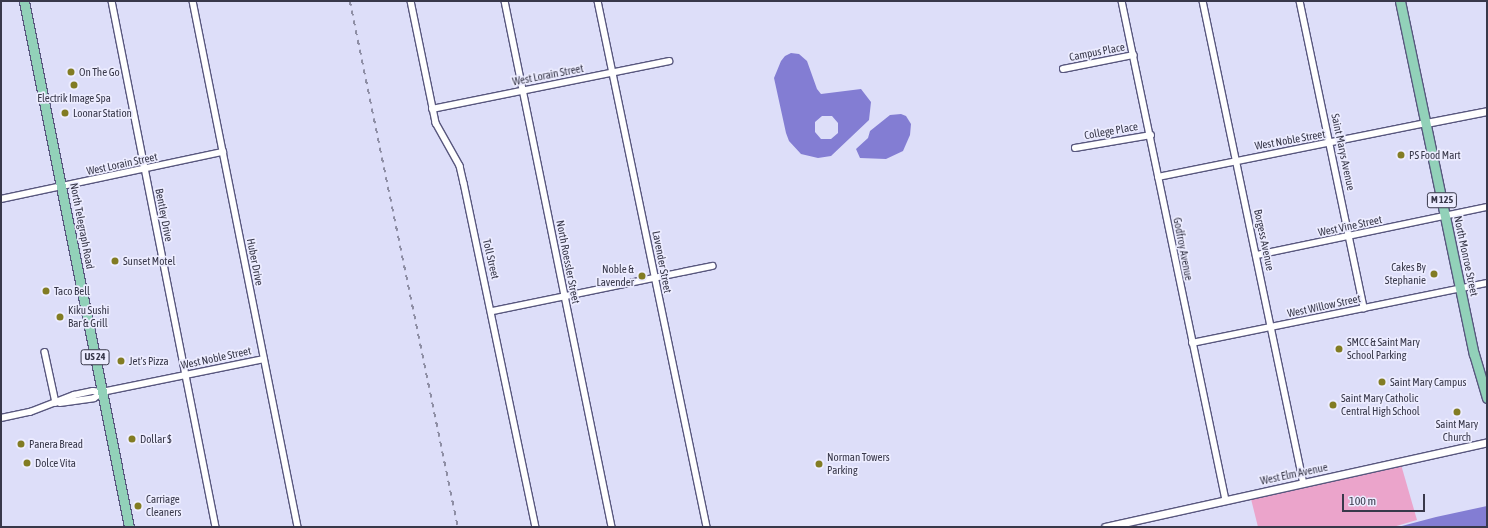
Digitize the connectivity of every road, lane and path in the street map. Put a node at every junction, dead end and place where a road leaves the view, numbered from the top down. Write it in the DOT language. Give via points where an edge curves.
graph roads {
  1 [pos="24,1"];
  2 [pos="112,1"];
  3 [pos="193,1"];
  4 [pos="411,1"];
  5 [pos="505,1"];
  6 [pos="598,1"];
  7 [pos="1122,1"];
  8 [pos="1203,1"];
  9 [pos="1300,1"];
  10 [pos="1400,1"];
  11 [pos="1134,56"];
  12 [pos="669,61"];
  13 [pos="1063,69"];
  14 [pos="614,72"];
  15 [pos="524,90"];
  16 [pos="432,109"];
  17 [pos="1487,111"];
  18 [pos="1426,123"];
  19 [pos="1151,134"];
  20 [pos="1331,143"];
  21 [pos="1075,148"];
  22 [pos="223,152"];
  23 [pos="1236,160"];
  24 [pos="145,169"];
  25 [pos="1158,177"];
  26 [pos="61,186"];
  27 [pos="1,199"];
  28 [pos="1487,207"];
  29 [pos="1446,216"];
  30 [pos="1350,236"];
  31 [pos="1258,255"];
  32 [pos="712,266"];
  33 [pos="654,277"];
  34 [pos="1487,283"];
  35 [pos="1461,288"];
  36 [pos="564,295"];
  37 [pos="1364,308"];
  38 [pos="492,311"];
  39 [pos="1271,327"];
  40 [pos="1192,343"];
  41 [pos="45,352"];
  42 [pos="264,359"];
  43 [pos="185,375"];
  44 [pos="102,392"];
  45 [pos="1487,398"];
  46 [pos="56,403"];
  47 [pos="1,418"];
  48 [pos="1487,442"];
  49 [pos="1304,483"];
  50 [pos="1226,500"];
  51 [pos="129,527"];
  52 [pos="216,527"];
  53 [pos="298,527"];
  54 [pos="536,527"];
  55 [pos="612,527"];
  56 [pos="707,527"];
  57 [pos="1105,527"];
  1 -- 26 [label="main road, North Telegraph Road / US 24"];
  2 -- 24 [label="street, Bentley Drive"];
  3 -- 22 [label="street, Huber Drive"];
  4 -- 16 [label="street, Toll Street"];
  5 -- 15 [label="street, North Roessler Street"];
  6 -- 14 [label="street, Lavender Street"];
  7 -- 11 [label="street, Godfroy Avenue"];
  8 -- 23 [label="street, Borgess Avenue"];
  9 -- 20 [label="street, Saint Marys Avenue"];
  10 -- 18 [label="main road, North Monroe Street / M 125"];
  11 -- 13 [label="street, Campus Place"];
  11 -- 19 [label="street, Godfroy Avenue"];
  12 -- 14 [label="street, West Lorain Street"];
  14 -- 15 [label="street, West Lorain Street"];
  14 -- 33 [label="street, Lavender Street"];
  15 -- 16 [label="street, West Lorain Street"];
  15 -- 36 [label="street, North Roessler Street"];
  16 -- 38 [label="street, Toll Street" via="441,136 460,166"];
  17 -- 18 [label="street"];
  18 -- 20 [label="street, West Noble Street"];
  18 -- 29 [label="main road, North Monroe Street / M 125"];
  19 -- 21 [label="street, College Place"];
  19 -- 25 [label="street, Godfroy Avenue"];
  20 -- 23 [label="street, West Noble Street"];
  20 -- 30 [label="street, Saint Marys Avenue"];
  22 -- 24 [label="street, West Lorain Street"];
  22 -- 42 [label="street, Huber Drive"];
  23 -- 25 [label="street, West Noble Street"];
  23 -- 31 [label="street, Borgess Avenue"];
  24 -- 26 [label="street, West Lorain Street"];
  24 -- 43 [label="street, Bentley Drive"];
  25 -- 40 [label="street, Godfroy Avenue"];
  26 -- 27 [label="street, West Lorain Street"];
  26 -- 44 [label="main road, North Telegraph Road / US 24"];
  28 -- 29 [label="street, West Vine Street"];
  29 -- 30 [label="street, West Vine Street"];
  29 -- 35 [label="main road, North Monroe Street / M 125"];
  30 -- 31 [label="street, West Vine Street"];
  30 -- 37 [label="street, Saint Marys Avenue"];
  31 -- 39 [label="street, Borgess Avenue"];
  32 -- 33 [label="street"];
  33 -- 36 [label="street"];
  33 -- 56 [label="street, Lavender Street"];
  34 -- 35 [label="street, West Willow Street"];
  35 -- 37 [label="street, West Willow Street"];
  35 -- 45 [label="main road, North Monroe Street / M 125" via="1477,367"];
  36 -- 38 [label="street"];
  36 -- 55 [label="street, North Roessler Street"];
  37 -- 39 [label="street, West Willow Street"];
  38 -- 54 [label="street, Toll Street"];
  39 -- 40 [label="street, West Willow Street"];
  39 -- 49 [label="street, Borgess Avenue"];
  40 -- 50 [label="street, Godfroy Avenue"];
  41 -- 46 [label="street"];
  42 -- 43 [label="street, West Noble Street"];
  42 -- 53 [label="street, Huber Drive"];
  43 -- 44 [label="street, West Noble Street"];
  43 -- 52 [label="street, Bentley Drive"];
  44 -- 46 [label="street, West Noble Street" via="74,395"];
  44 -- 51 [label="main road, North Telegraph Road / US 24"];
  46 -- 47 [label="street, West Noble Street"];
  48 -- 49 [label="street, West Elm Avenue"];
  49 -- 50 [label="street, West Elm Avenue"];
  50 -- 57 [label="street, West Elm Avenue"];
}
